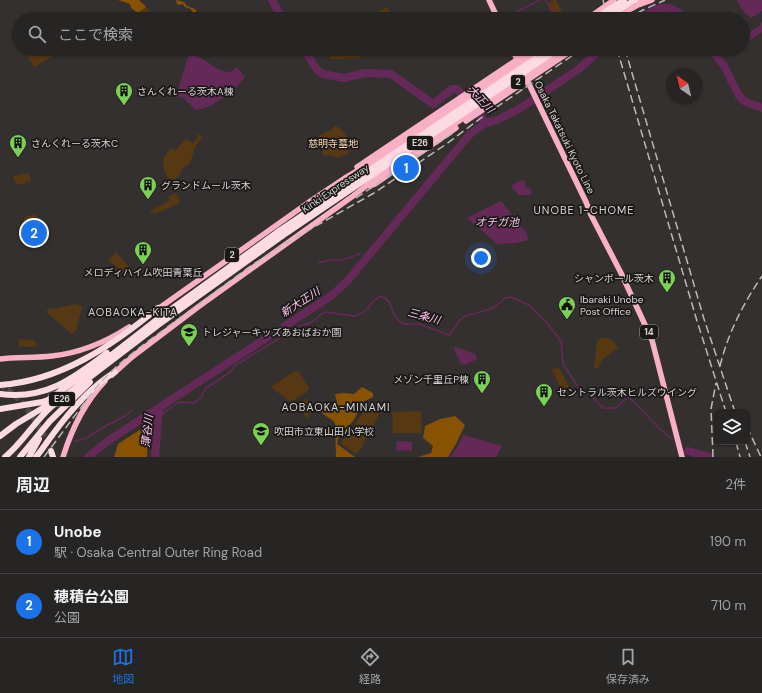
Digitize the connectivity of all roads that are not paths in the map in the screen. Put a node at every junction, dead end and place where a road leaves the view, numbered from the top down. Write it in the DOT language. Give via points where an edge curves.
graph roads {
  1 [pos="489,0"];
  2 [pos="614,0"];
  3 [pos="624,0"];
  4 [pos="636,0"];
  5 [pos="648,0"];
  6 [pos="652,0"];
  7 [pos="495,12"];
  8 [pos="597,12"];
  9 [pos="605,12"];
  10 [pos="615,12"];
  11 [pos="625,12"];
  12 [pos="515,56"];
  13 [pos="523,56"];
  14 [pos="532,56"];
  15 [pos="540,56"];
  16 [pos="547,56"];
  17 [pos="557,56"];
  18 [pos="564,56"];
  19 [pos="517,60"];
  20 [pos="528,80"];
  21 [pos="473,88"];
  22 [pos="486,108"];
  23 [pos="470,117"];
  24 [pos="345,178"];
  25 [pos="280,234"];
  26 [pos="158,308"];
  27 [pos="155,321"];
  28 [pos="127,349"];
  29 [pos="0,359"];
  30 [pos="106,360"];
  31 [pos="115,372"];
  32 [pos="0,386"];
  33 [pos="0,394"];
  34 [pos="64,406"];
  35 [pos="0,409"];
  36 [pos="0,436"];
  37 [pos="5,457"];
  38 [pos="20,457"];
  39 [pos="29,457"];
  40 [pos="36,457"];
  41 [pos="64,457"];
  42 [pos="682,457"];
  1 -- 7 [label="main road"];
  2 -- 8 [label="main road, bridge"];
  3 -- 9 [label="highway, bridge"];
  4 -- 6 [label="main road" via="641,4"];
  4 -- 10 [label="highway, bridge"];
  5 -- 11 [label="main road, bridge"];
  12 -- 19 [label="main road, Osaka Takatsuki Kyoto Line / 14"];
  13 -- 19 [label="main road"];
  14 -- 24 [label="main road, 2, bridge" via="383,156"];
  15 -- 25 [label="highway, Kinki Expressway / E26, bridge"];
  16 -- 25 [label="highway, Kinki Expressway / E26, bridge"];
  17 -- 23 [label="main road, 2, bridge"];
  18 -- 20 [label="main road"];
  19 -- 20 [label="main road, Osaka Takatsuki Kyoto Line / 14"];
  19 -- 21 [label="main road"];
  20 -- 22 [label="main road"];
  20 -- 42 [label="main road, Osaka Takatsuki Kyoto Line / 14" via="652,340"];
  21 -- 22 [label="main road"];
  21 -- 24 [label="main road" via="358,166"];
  22 -- 23 [label="main road"];
  23 -- 31 [label="main road, 2" via="392,166 198,307"];
  24 -- 26 [label="main road, 2"];
  25 -- 27 [label="highway, Kinki Expressway / E26"];
  25 -- 28 [label="highway, Kinki Expressway / E26"];
  26 -- 29 [label="main road, 2" via="114,336 82,350 52,356"];
  26 -- 32 [label="highway" via="113,342 63,370 30,382"];
  27 -- 30 [label="highway, E26"];
  27 -- 33 [label="highway" via="59,386 32,394"];
  28 -- 34 [label="highway"];
  28 -- 37 [label="highway, E26" via="47,410"];
  30 -- 35 [label="highway" via="48,400"];
  30 -- 36 [label="highway, E26" via="52,402"];
  31 -- 40 [label="highway" via="96,385 75,407"];
  31 -- 41 [label="main road, 2" via="94,394 80,414"];
  34 -- 38 [label="highway"];
  34 -- 39 [label="highway" via="38,440"];
}
